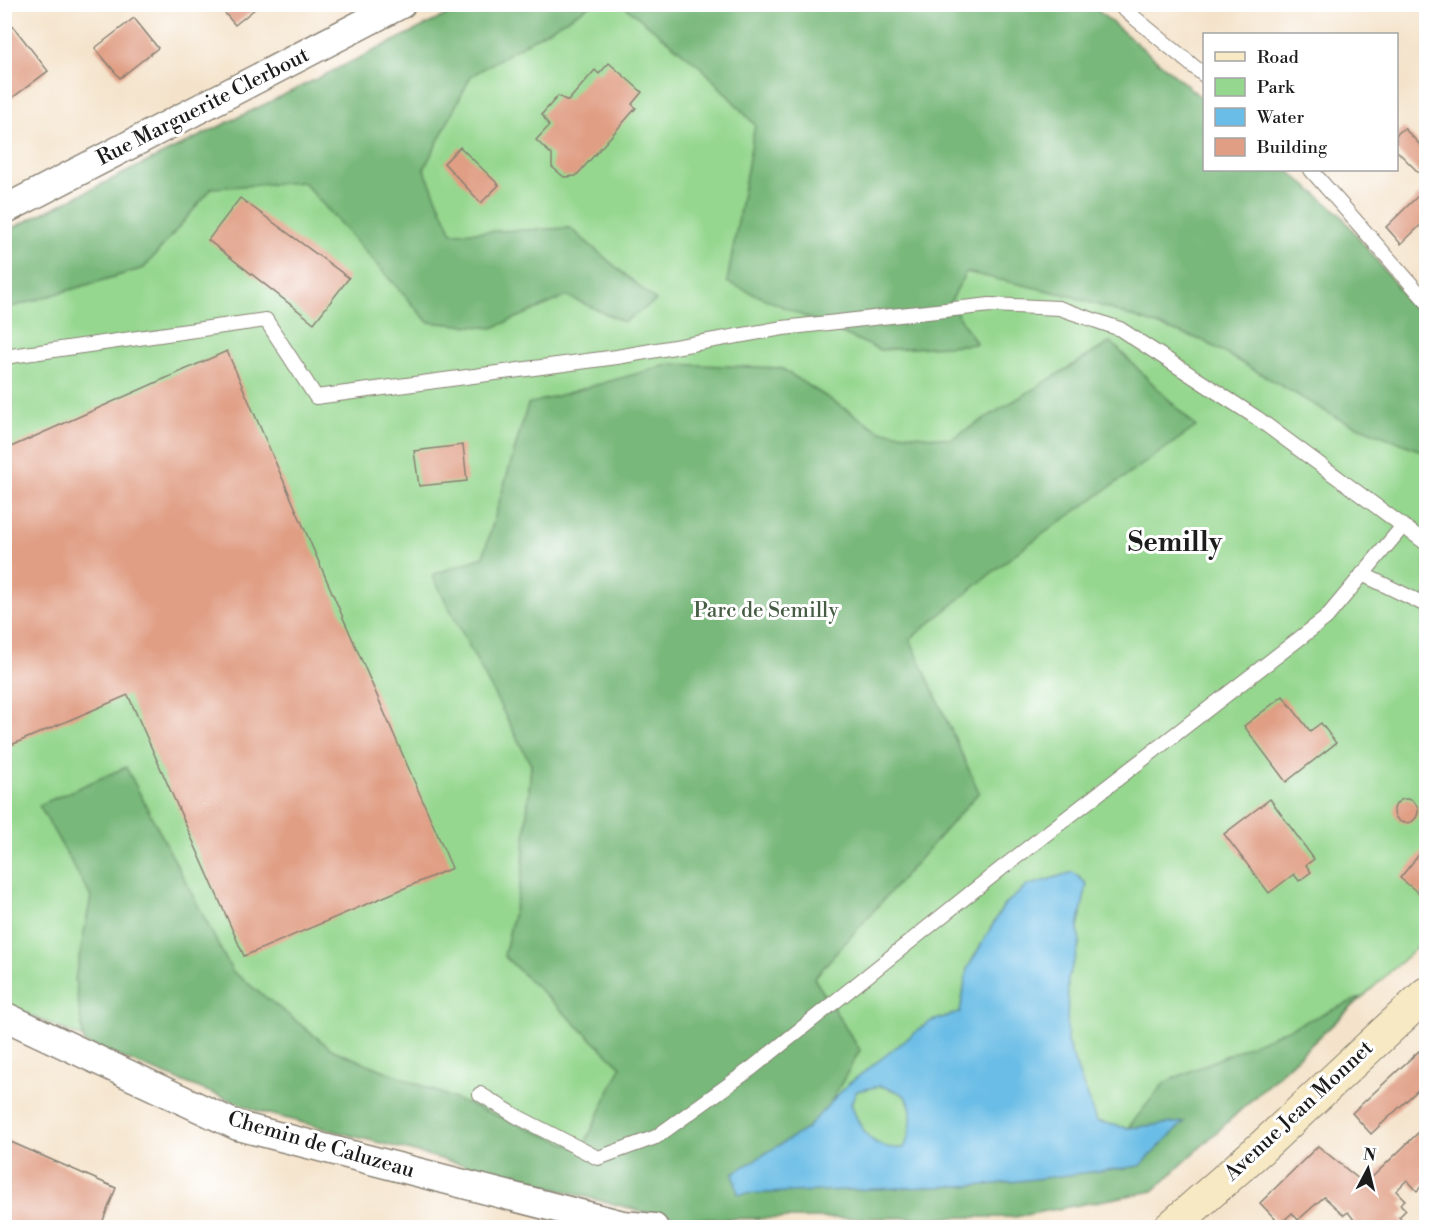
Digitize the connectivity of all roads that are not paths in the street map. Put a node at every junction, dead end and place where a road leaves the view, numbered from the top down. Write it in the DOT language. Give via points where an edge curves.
graph roads {
  1 [pos="401,4"];
  2 [pos="1118,4"];
  3 [pos="1203,74"];
  4 [pos="1312,171"];
  5 [pos="4,210"];
  6 [pos="1426,301"];
  7 [pos="4,357"];
  8 [pos="1403,526"];
  9 [pos="1426,543"];
  10 [pos="1362,574"];
  11 [pos="1426,605"];
  12 [pos="1424,998"];
  13 [pos="4,1016"];
  14 [pos="480,1094"];
  15 [pos="654,1227"];
  16 [pos="1170,1227"];
  1 -- 5 [label="street, Rue Marguerite Clerbout"];
  2 -- 3 [label="lane"];
  4 -- 6 [label="lane"];
  7 -- 8 [label="lane" via="266,320 316,397 617,357 783,328 990,305 1059,308 1120,329 1257,417"];
  8 -- 9 [label="lane"];
  8 -- 10 [label="lane"];
  10 -- 11 [label="lane"];
  10 -- 14 [label="lane" via="1326,618 1002,868 752,1068 656,1137 598,1158"];
  12 -- 16 [label="main road, Avenue Jean Monnet"];
  13 -- 15 [label="street, Chemin de Caluzeau" via="238,1126 623,1225"];
}
